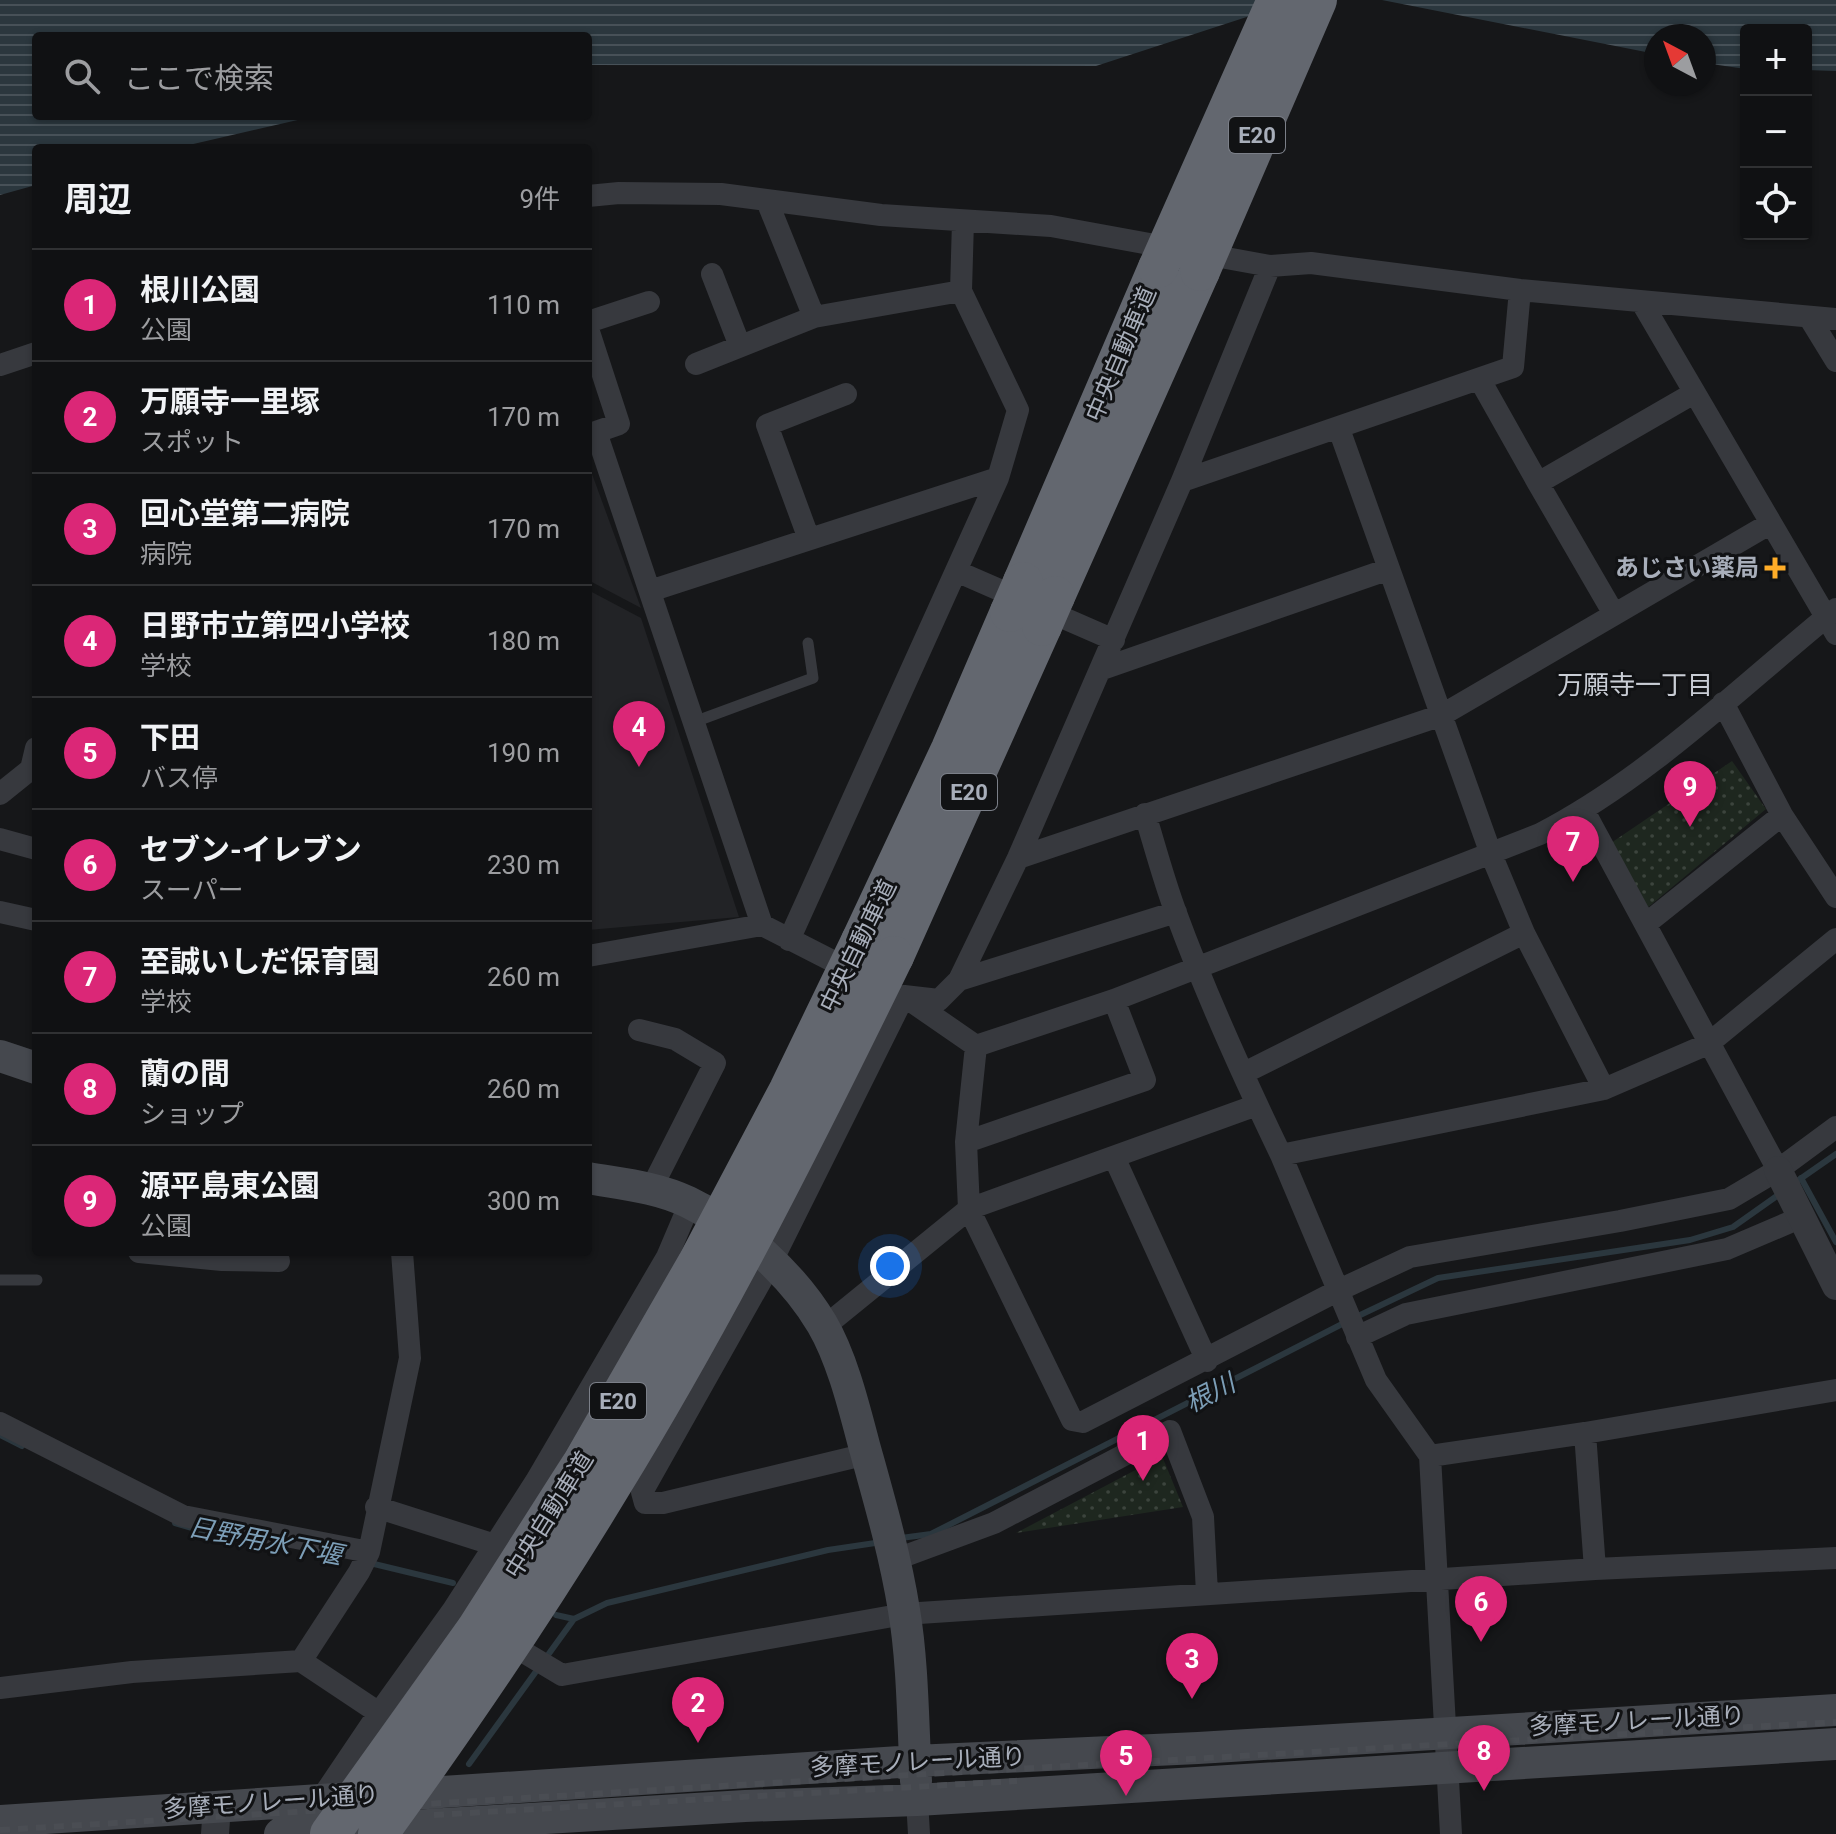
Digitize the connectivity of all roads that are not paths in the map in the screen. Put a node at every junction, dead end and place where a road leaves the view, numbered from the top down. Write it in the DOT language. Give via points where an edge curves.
graph roads {
  1 [pos="1277,0"];
  2 [pos="1317,0"];
  3 [pos="592,196"];
  4 [pos="767,201"];
  5 [pos="963,221"];
  6 [pos="1270,266"];
  7 [pos="712,274"];
  8 [pos="1520,290"];
  9 [pos="961,291"];
  10 [pos="1641,301"];
  11 [pos="649,302"];
  12 [pos="814,317"];
  13 [pos="1809,317"];
  14 [pos="1836,319"];
  15 [pos="592,321"];
  16 [pos="592,341"];
  17 [pos="740,346"];
  18 [pos="32,354"];
  19 [pos="1836,361"];
  20 [pos="696,364"];
  21 [pos="0,365"];
  22 [pos="1480,380"];
  23 [pos="1694,393"];
  24 [pos="846,394"];
  25 [pos="1339,429"];
  26 [pos="592,434"];
  27 [pos="998,478"];
  28 [pos="1182,481"];
  29 [pos="1538,483"];
  30 [pos="1771,523"];
  31 [pos="809,539"];
  32 [pos="1389,569"];
  33 [pos="956,571"];
  34 [pos="650,591"];
  35 [pos="1032,604"];
  36 [pos="1614,614"];
  37 [pos="1833,620"];
  38 [pos="1114,640"];
  39 [pos="808,643"];
  40 [pos="1102,669"];
  41 [pos="1723,703"];
  42 [pos="1442,715"];
  43 [pos="694,722"];
  44 [pos="32,764"];
  45 [pos="0,794"];
  46 [pos="1584,811"];
  47 [pos="1145,814"];
  48 [pos="1782,815"];
  49 [pos="0,839"];
  50 [pos="32,848"];
  51 [pos="1491,854"];
  52 [pos="1018,858"];
  53 [pos="1836,897"];
  54 [pos="0,912"];
  55 [pos="1176,912"];
  56 [pos="32,919"];
  57 [pos="1647,923"];
  58 [pos="762,925"];
  59 [pos="1524,933"];
  60 [pos="1836,939"];
  61 [pos="789,940"];
  62 [pos="878,949"];
  63 [pos="592,955"];
  64 [pos="1198,967"];
  65 [pos="959,980"];
  66 [pos="904,996"];
  67 [pos="1114,1000"];
  68 [pos="639,1030"];
  69 [pos="1708,1044"];
  70 [pos="976,1046"];
  71 [pos="0,1056"];
  72 [pos="32,1067"];
  73 [pos="1244,1073"];
  74 [pos="1604,1089"];
  75 [pos="1257,1105"];
  76 [pos="1836,1127"];
  77 [pos="966,1142"];
  78 [pos="1281,1155"];
  79 [pos="1114,1157"];
  80 [pos="1778,1170"];
  81 [pos="592,1179"];
  82 [pos="651,1189"];
  83 [pos="690,1203"];
  84 [pos="969,1209"];
  85 [pos="1802,1217"];
  86 [pos="180,1256"];
  87 [pos="402,1256"];
  88 [pos="279,1261"];
  89 [pos="771,1263"];
  90 [pos="0,1280"];
  91 [pos="37,1280"];
  92 [pos="1836,1286"];
  93 [pos="1342,1296"];
  94 [pos="824,1327"];
  95 [pos="1355,1333"];
  96 [pos="1207,1361"];
  97 [pos="1836,1390"];
  98 [pos="0,1423"];
  99 [pos="1585,1433"];
  100 [pos="867,1454"];
  101 [pos="1430,1456"];
  102 [pos="376,1507"];
  103 [pos="890,1544"];
  104 [pos="495,1545"];
  105 [pos="1836,1558"];
  106 [pos="365,1559"];
  107 [pos="1595,1569"];
  108 [pos="1438,1578"];
  109 [pos="1207,1593"];
  110 [pos="453,1610"];
  111 [pos="904,1614"];
  112 [pos="301,1661"];
  113 [pos="0,1688"];
  114 [pos="1836,1710"];
  115 [pos="379,1713"];
  116 [pos="1447,1732"];
  117 [pos="1836,1744"];
  118 [pos="915,1761"];
  119 [pos="1448,1765"];
  120 [pos="917,1800"];
  121 [pos="326,1816"];
  122 [pos="216,1820"];
  123 [pos="0,1821"];
  124 [pos="391,1831"];
  125 [pos="280,1834"];
  126 [pos="919,1834"];
  127 [pos="1451,1834"];
  1 -- 35 [label="highway, 中央自動車道 / E20, bridge" via="1158,268"];
  2 -- 35 [label="highway, 中央自動車道 / E20, bridge" via="1200,271"];
  3 -- 4 [label="street" via="721,194"];
  4 -- 5 [label="street"];
  4 -- 12 [label="street"];
  5 -- 6 [label="street" via="1051,226"];
  5 -- 9 [label="street"];
  6 -- 8 [label="street" via="1311,263"];
  6 -- 28 [label="street"];
  7 -- 17 [label="street"];
  8 -- 10 [label="street"];
  8 -- 22 [label="street" via="1513,367"];
  9 -- 12 [label="street"];
  9 -- 27 [label="street" via="1018,410"];
  10 -- 13 [label="street"];
  10 -- 23 [label="street"];
  11 -- 15 [label="street"];
  12 -- 17 [label="street"];
  13 -- 14 [label="street"];
  13 -- 19 [label="street"];
  16 -- 26 [label="street" via="619,424"];
  17 -- 20 [label="street"];
  18 -- 21 [label="street"];
  22 -- 25 [label="street"];
  22 -- 29 [label="street"];
  23 -- 29 [label="street"];
  23 -- 30 [label="street"];
  24 -- 31 [label="street" via="767,425"];
  25 -- 28 [label="street"];
  25 -- 32 [label="street"];
  26 -- 34 [label="street"];
  27 -- 31 [label="street"];
  27 -- 33 [label="street"];
  28 -- 38 [label="street"];
  29 -- 36 [label="street"];
  30 -- 36 [label="street"];
  30 -- 37 [label="street"];
  31 -- 34 [label="street"];
  32 -- 40 [label="street"];
  32 -- 42 [label="street"];
  33 -- 38 [label="street"];
  33 -- 61 [label="street"];
  34 -- 43 [label="street"];
  35 -- 62 [label="highway, 中央自動車道 / E20" via="951,749"];
  36 -- 42 [label="street"];
  37 -- 41 [label="street"];
  38 -- 40 [label="street"];
  39 -- 43 [label="lane" via="813,678"];
  40 -- 52 [label="street"];
  41 -- 46 [label="street"];
  41 -- 48 [label="street"];
  42 -- 47 [label="street"];
  42 -- 51 [label="street"];
  43 -- 58 [label="street"];
  44 -- 45 [label="street"];
  46 -- 51 [label="street"];
  46 -- 57 [label="street"];
  47 -- 52 [label="street"];
  47 -- 55 [label="street"];
  48 -- 53 [label="street"];
  48 -- 57 [label="street"];
  49 -- 50 [label="street"];
  51 -- 59 [label="street"];
  51 -- 64 [label="street"];
  52 -- 65 [label="street"];
  54 -- 56 [label="street"];
  55 -- 64 [label="street"];
  55 -- 65 [label="street"];
  57 -- 69 [label="street"];
  58 -- 61 [label="street"];
  58 -- 63 [label="street"];
  59 -- 73 [label="street"];
  59 -- 74 [label="street"];
  60 -- 69 [label="street"];
  61 -- 66 [label="street"];
  62 -- 121 [label="highway, 中央自動車道 / E20, bridge" via="789,1090 583,1462 476,1630"];
  62 -- 124 [label="highway, 中央自動車道 / E20, bridge" via="757,1230 612,1486"];
  64 -- 67 [label="street"];
  64 -- 73 [label="street"];
  65 -- 66 [label="street" via="939,1000"];
  66 -- 70 [label="street"];
  66 -- 89 [label="street"];
  67 -- 70 [label="street"];
  67 -- 77 [label="street" via="1145,1080"];
  68 -- 82 [label="street" via="675,1039 715,1063"];
  69 -- 74 [label="street"];
  69 -- 80 [label="street"];
  70 -- 77 [label="street"];
  71 -- 72 [label="main road"];
  73 -- 75 [label="street"];
  74 -- 78 [label="street"];
  75 -- 78 [label="street"];
  75 -- 79 [label="street"];
  76 -- 80 [label="street"];
  77 -- 84 [label="street"];
  78 -- 93 [label="street"];
  79 -- 84 [label="street"];
  79 -- 96 [label="street"];
  80 -- 85 [label="street"];
  80 -- 93 [label="street" via="1729,1199 1410,1257"];
  81 -- 82 [label="main road"];
  82 -- 83 [label="main road"];
  83 -- 89 [label="main road"];
  83 -- 104 [label="street" via="667,1257"];
  84 -- 94 [label="street"];
  84 -- 96 [label="street" via="1072,1420 1083,1422"];
  85 -- 92 [label="street"];
  85 -- 95 [label="street" via="1727,1249 1406,1314"];
  86 -- 88 [label="street"];
  87 -- 102 [label="street" via="410,1358"];
  89 -- 94 [label="main road"];
  89 -- 100 [label="street" via="642,1492 645,1503"];
  90 -- 91 [label="lane"];
  93 -- 95 [label="street"];
  93 -- 96 [label="street"];
  94 -- 100 [label="main road"];
  95 -- 101 [label="street" via="1376,1380"];
  97 -- 99 [label="street"];
  98 -- 106 [label="street" via="183,1516"];
  99 -- 101 [label="street"];
  99 -- 107 [label="street"];
  100 -- 103 [label="main road"];
  101 -- 108 [label="street"];
  102 -- 104 [label="street"];
  102 -- 106 [label="street"];
  103 -- 109 [label="street" via="994,1523 1170,1431 1203,1517"];
  103 -- 111 [label="main road"];
  104 -- 110 [label="street"];
  105 -- 107 [label="street"];
  106 -- 112 [label="street"];
  107 -- 108 [label="street"];
  108 -- 109 [label="street"];
  108 -- 116 [label="street"];
  109 -- 111 [label="street"];
  110 -- 111 [label="street" via="562,1675"];
  110 -- 115 [label="street"];
  111 -- 118 [label="main road"];
  112 -- 113 [label="street" via="132,1672"];
  112 -- 115 [label="street"];
  114 -- 116 [label="main road, 多摩モノレール通り"];
  115 -- 121 [label="street"];
  116 -- 118 [label="main road, 多摩モノレール通り"];
  116 -- 119 [label="street"];
  117 -- 119 [label="main road, 多摩モノレール通り"];
  118 -- 120 [label="main road"];
  118 -- 121 [label="main road, 多摩モノレール通り"];
  119 -- 120 [label="main road, 多摩モノレール通り"];
  119 -- 127 [label="street"];
  120 -- 124 [label="main road, 多摩モノレール通り" via="745,1806"];
  120 -- 126 [label="street"];
  121 -- 122 [label="main road, 多摩モノレール通り"];
  121 -- 124 [label="main road" via="311,1814 311,1824 365,1824"];
  122 -- 123 [label="main road, 多摩モノレール通り"];
  124 -- 125 [label="main road, 多摩モノレール通り"];
}
